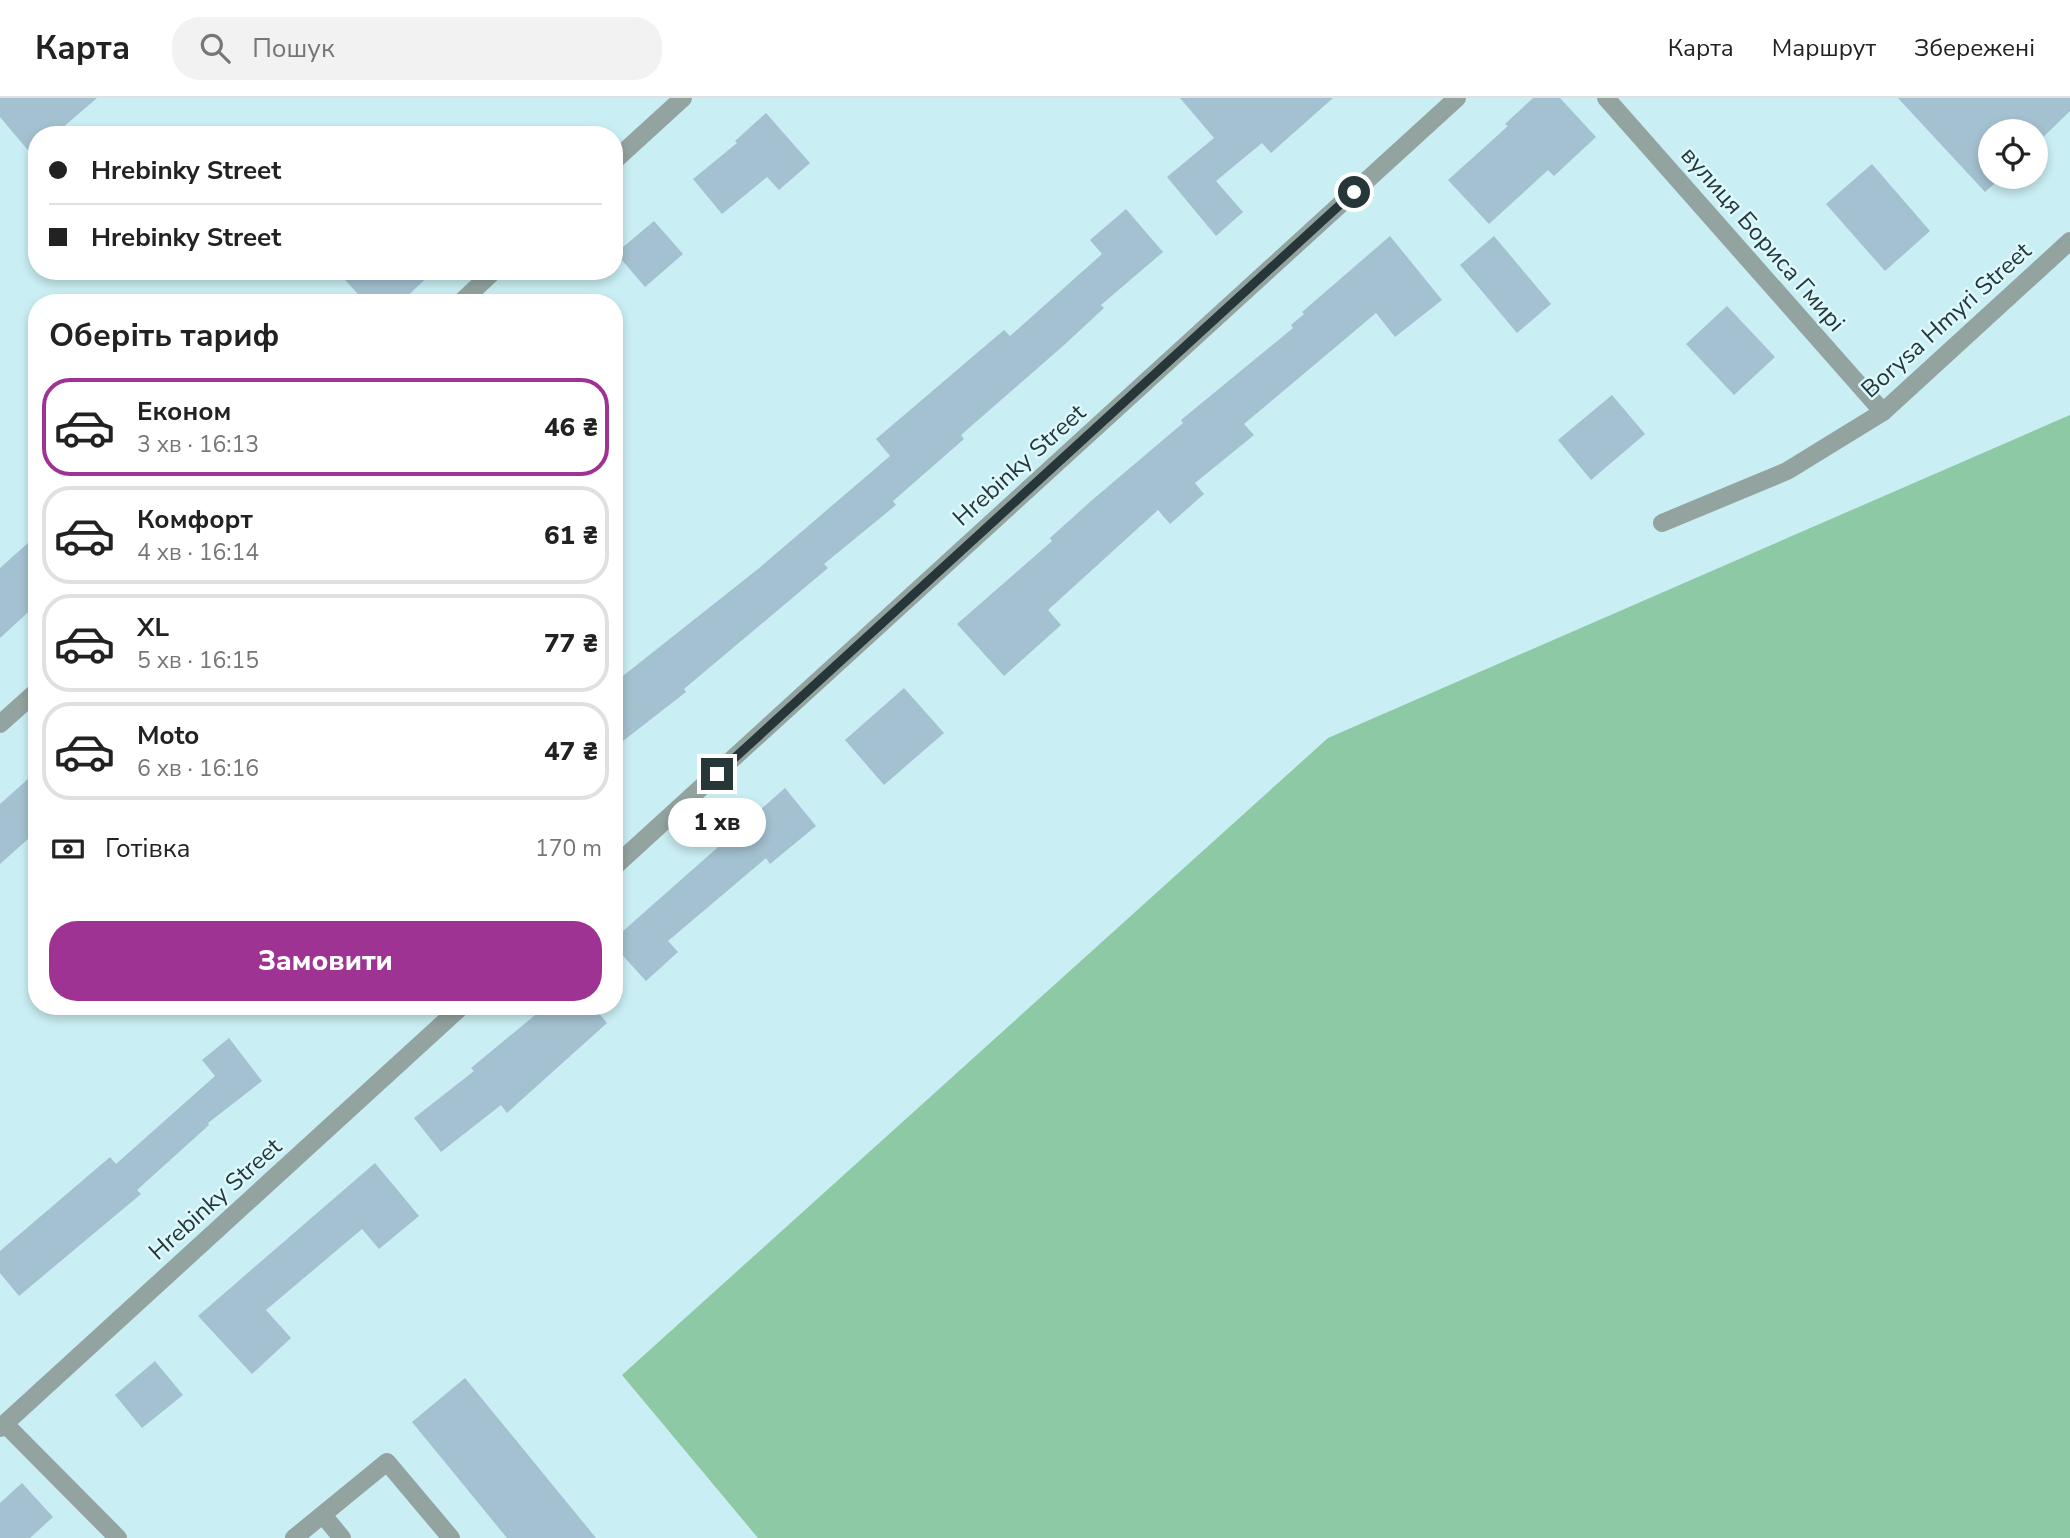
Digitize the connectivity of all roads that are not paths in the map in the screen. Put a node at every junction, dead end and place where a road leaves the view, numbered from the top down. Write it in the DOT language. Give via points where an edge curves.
graph roads {
  1 [pos="683,98"];
  2 [pos="1457,98"];
  3 [pos="1606,98"];
  4 [pos="623,153"];
  5 [pos="2070,241"];
  6 [pos="484,280"];
  7 [pos="470,294"];
  8 [pos="1883,412"];
  9 [pos="1662,523"];
  10 [pos="28,699"];
  11 [pos="0,724"];
  12 [pos="623,859"];
  13 [pos="452,1015"];
  14 [pos="2,1426"];
  15 [pos="323,1515"];
  16 [pos="118,1538"];
  17 [pos="294,1538"];
  18 [pos="341,1538"];
  19 [pos="451,1538"];
  1 -- 4 [label="street"];
  2 -- 12 [label="street, Hrebinky Street"];
  3 -- 8 [label="street, вулиця Бориса Гмирі"];
  5 -- 8 [label="street, Borysa Hmyri Street"];
  6 -- 7 [label="street"];
  8 -- 9 [label="street, Borysa Hmyri Street" via="1787,471"];
  10 -- 11 [label="street"];
  13 -- 14 [label="street, Hrebinky Street"];
  14 -- 16 [label="street"];
  15 -- 17 [label="street"];
  15 -- 18 [label="street"];
  15 -- 19 [label="street" via="387,1462"];
}
